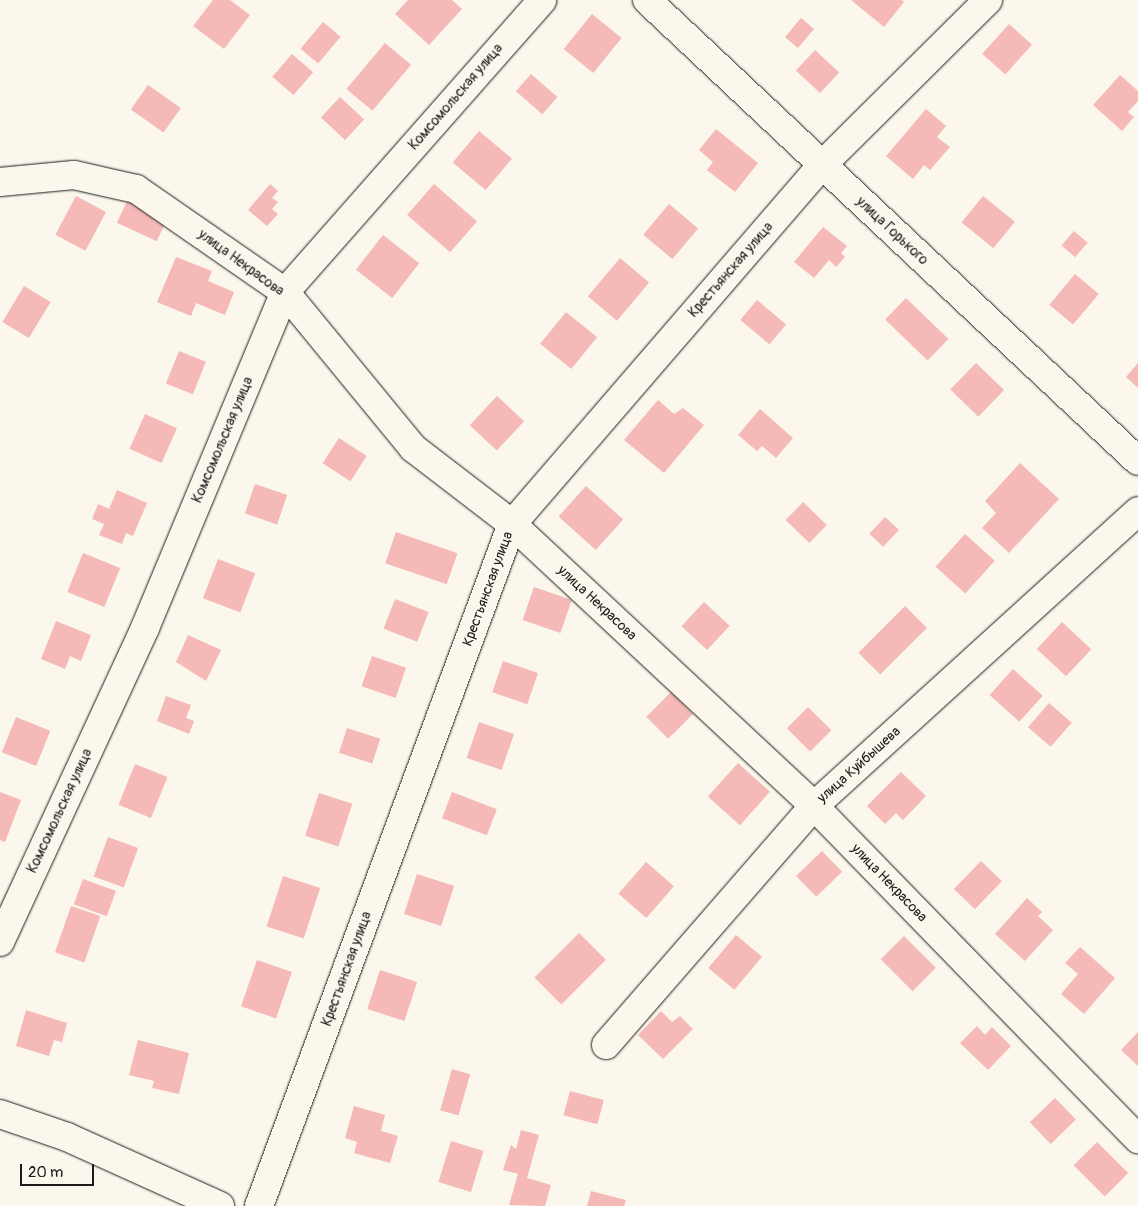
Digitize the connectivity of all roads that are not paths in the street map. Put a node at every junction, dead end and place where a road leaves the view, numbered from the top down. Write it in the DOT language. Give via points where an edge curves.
graph roads {
  1 [pos="542,0"];
  2 [pos="647,0"];
  3 [pos="988,0"];
  4 [pos="822,165"];
  5 [pos="0,182"];
  6 [pos="285,292"];
  7 [pos="1138,461"];
  8 [pos="1138,510"];
  9 [pos="512,524"];
  10 [pos="814,806"];
  11 [pos="0,942"];
  12 [pos="606,1045"];
  13 [pos="0,1114"];
  14 [pos="1138,1139"];
  15 [pos="220,1206"];
  16 [pos="259,1206"];
  1 -- 6 [label="street, Комсомольская улица"];
  2 -- 4 [label="street, улица Горького"];
  3 -- 4 [label="street, Крестьянская улица"];
  4 -- 7 [label="street, улица Горького"];
  4 -- 9 [label="street, Крестьянская улица"];
  5 -- 6 [label="street, улица Некрасова" via="74,174 136,189"];
  6 -- 9 [label="street, улица Некрасова" via="412,448"];
  6 -- 11 [label="street, Комсомольская улица" via="145,628"];
  8 -- 10 [label="street, улица Куйбышева"];
  9 -- 10 [label="street, улица Некрасова"];
  9 -- 16 [label="street, Крестьянская улица"];
  10 -- 12 [label="street, улица Куйбышева"];
  10 -- 14 [label="street, улица Некрасова"];
  13 -- 15 [label="street" via="67,1138"];
}
